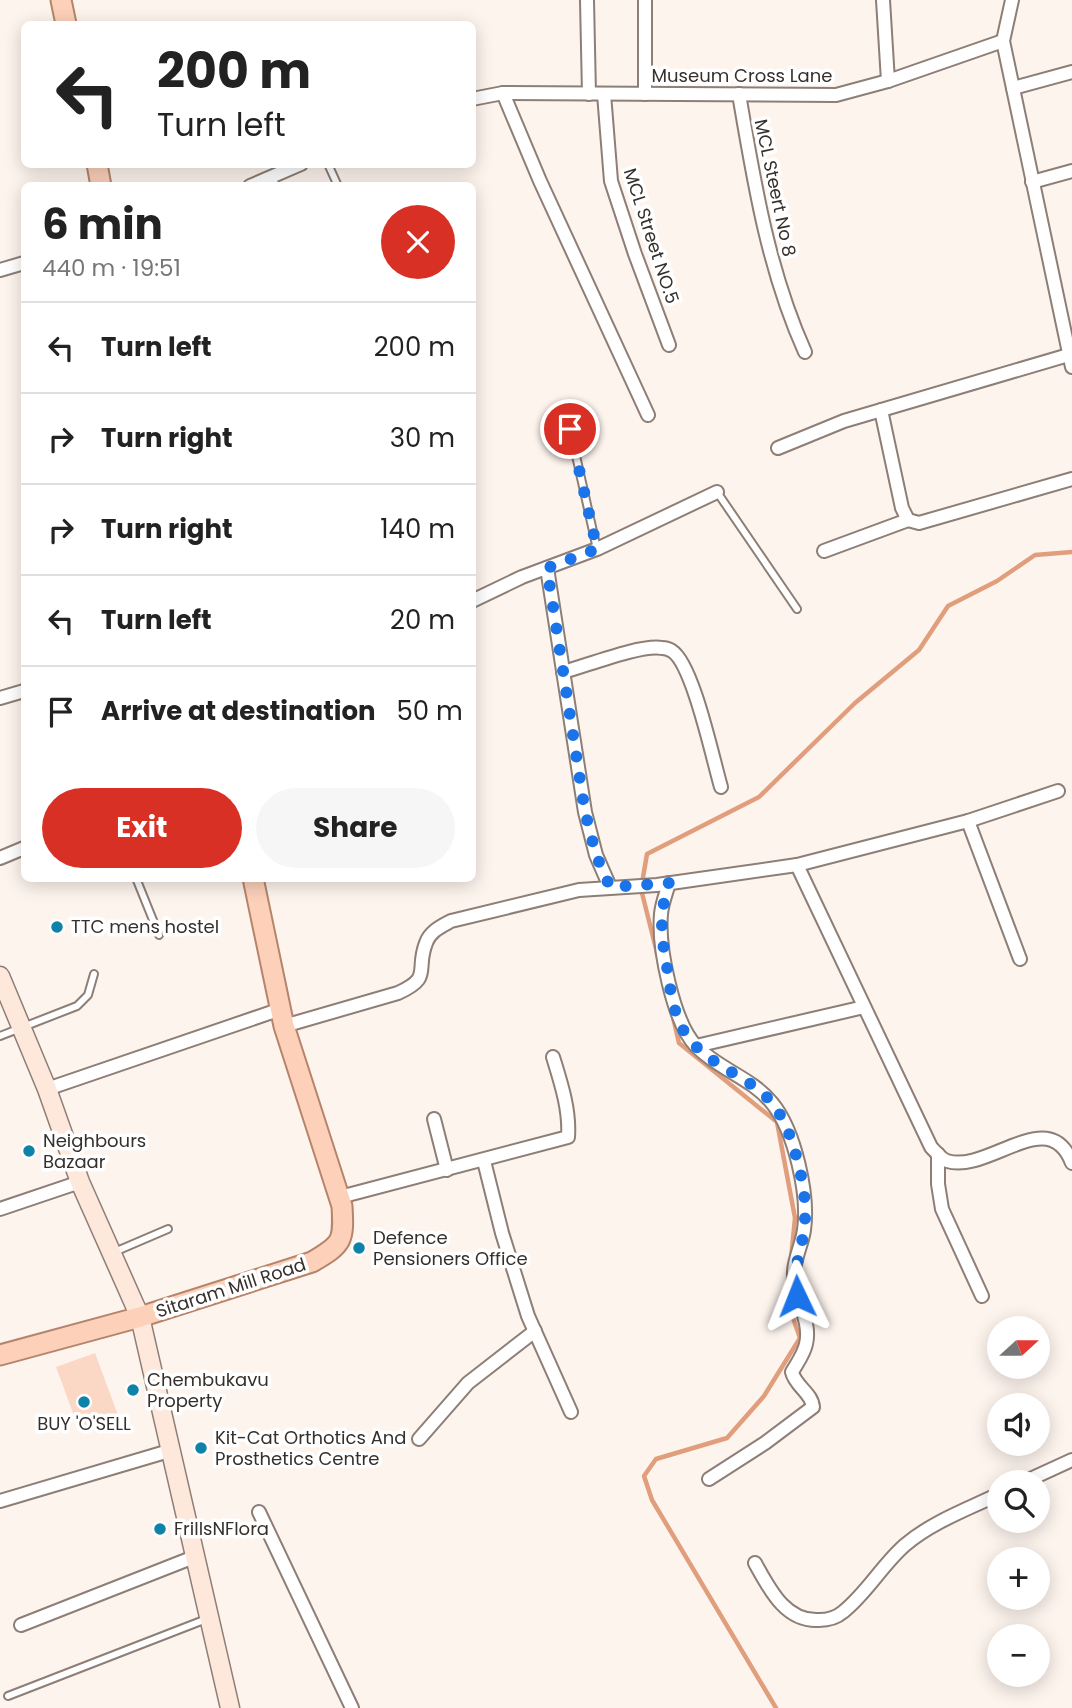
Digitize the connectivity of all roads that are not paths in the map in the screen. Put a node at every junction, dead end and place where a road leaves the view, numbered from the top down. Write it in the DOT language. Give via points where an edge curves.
graph roads {
  1 [pos="61,0"];
  2 [pos="587,0"];
  3 [pos="645,0"];
  4 [pos="883,0"];
  5 [pos="1012,0"];
  6 [pos="65,21"];
  7 [pos="1003,41"];
  8 [pos="1072,72"];
  9 [pos="888,81"];
  10 [pos="1013,88"];
  11 [pos="503,93"];
  12 [pos="589,94"];
  13 [pos="604,94"];
  14 [pos="645,94"];
  15 [pos="738,94"];
  16 [pos="476,98"];
  17 [pos="295,168"];
  18 [pos="1072,171"];
  19 [pos="274,181"];
  20 [pos="1031,182"];
  21 [pos="21,264"];
  22 [pos="0,270"];
  23 [pos="669,345"];
  24 [pos="805,352"];
  25 [pos="1071,358"];
  26 [pos="881,410"];
  27 [pos="648,415"];
  28 [pos="570,429"];
  29 [pos="778,448"];
  30 [pos="1072,479"];
  31 [pos="717,492"];
  32 [pos="908,520"];
  33 [pos="597,549"];
  34 [pos="824,551"];
  35 [pos="547,568"];
  36 [pos="476,599"];
  37 [pos="797,609"];
  38 [pos="563,673"];
  39 [pos="21,692"];
  40 [pos="0,698"];
  41 [pos="721,787"];
  42 [pos="1058,791"];
  43 [pos="968,821"];
  44 [pos="21,849"];
  45 [pos="0,858"];
  46 [pos="797,864"];
  47 [pos="138,882"];
  48 [pos="254,882"];
  49 [pos="663,884"];
  50 [pos="610,887"];
  51 [pos="159,935"];
  52 [pos="1020,959"];
  53 [pos="94,974"];
  54 [pos="0,976"];
  55 [pos="864,1007"];
  56 [pos="283,1017"];
  57 [pos="23,1028"];
  58 [pos="0,1036"];
  59 [pos="696,1046"];
  60 [pos="552,1058"];
  61 [pos="47,1089"];
  62 [pos="434,1119"];
  63 [pos="938,1154"];
  64 [pos="484,1161"];
  65 [pos="1072,1164"];
  66 [pos="447,1170"];
  67 [pos="80,1182"];
  68 [pos="340,1197"];
  69 [pos="0,1209"];
  70 [pos="168,1229"];
  71 [pos="111,1253"];
  72 [pos="982,1296"];
  73 [pos="140,1317"];
  74 [pos="535,1331"];
  75 [pos="0,1355"];
  76 [pos="571,1412"];
  77 [pos="419,1439"];
  78 [pos="169,1451"];
  79 [pos="1072,1460"];
  80 [pos="1050,1470"];
  81 [pos="709,1479"];
  82 [pos="987,1500"];
  83 [pos="0,1501"];
  84 [pos="259,1512"];
  85 [pos="194,1557"];
  86 [pos="755,1563"];
  87 [pos="209,1618"];
  88 [pos="21,1625"];
  89 [pos="8,1696"];
  90 [pos="230,1708"];
  91 [pos="352,1708"];
  1 -- 6 [label="main road"];
  2 -- 12 [label="street"];
  3 -- 14 [label="street"];
  4 -- 9 [label="street"];
  5 -- 7 [label="street"];
  7 -- 9 [label="street, Museum Cross Lane"];
  7 -- 10 [label="street"];
  8 -- 10 [label="street"];
  9 -- 15 [label="street, Museum Cross Lane" via="836,95"];
  10 -- 20 [label="street"];
  11 -- 12 [label="street, Museum Cross Lane"];
  11 -- 16 [label="street, Museum Cross Lane"];
  11 -- 27 [label="street"];
  12 -- 13 [label="street, Museum Cross Lane"];
  13 -- 14 [label="street, Museum Cross Lane"];
  13 -- 23 [label="street, MCL Street NO.5" via="611,181"];
  14 -- 15 [label="street, Museum Cross Lane"];
  15 -- 24 [label="street, MCL Steert No 8" via="765,238"];
  17 -- 19 [label="street"];
  18 -- 20 [label="street"];
  20 -- 25 [label="street"];
  21 -- 22 [label="street"];
  25 -- 26 [label="street"];
  26 -- 29 [label="street"];
  26 -- 32 [label="street"];
  28 -- 33 [label="lane"];
  30 -- 32 [label="street" via="919,523"];
  31 -- 33 [label="street"];
  31 -- 37 [label="lane"];
  32 -- 34 [label="street"];
  33 -- 35 [label="street"];
  35 -- 36 [label="street"];
  35 -- 38 [label="street"];
  38 -- 41 [label="street" via="642,649 673,651 697,698"];
  38 -- 50 [label="street" via="585,812"];
  39 -- 40 [label="street"];
  42 -- 43 [label="street"];
  43 -- 46 [label="street"];
  43 -- 52 [label="street"];
  44 -- 45 [label="street"];
  46 -- 49 [label="street"];
  46 -- 55 [label="street"];
  47 -- 51 [label="lane"];
  48 -- 56 [label="main road, Sitaram Mill Road"];
  49 -- 50 [label="street"];
  49 -- 59 [label="street" via="663,944 677,1016"];
  50 -- 56 [label="street" via="579,890 451,921 433,931 426,942 421,976 414,986"];
  53 -- 57 [label="lane" via="88,995 77,1006"];
  54 -- 57 [label="main road"];
  55 -- 59 [label="street"];
  55 -- 63 [label="street"];
  56 -- 61 [label="street"];
  56 -- 68 [label="main road, Sitaram Mill Road"];
  57 -- 58 [label="lane"];
  57 -- 61 [label="main road"];
  59 -- 81 [label="street" via="773,1103 793,1144 806,1214 794,1272 808,1336 792,1373 814,1404"];
  60 -- 64 [label="street" via="563,1089 568,1138"];
  61 -- 67 [label="main road"];
  62 -- 66 [label="street"];
  63 -- 65 [label="street" via="945,1161 968,1163 1032,1139 1053,1139 1067,1150"];
  63 -- 72 [label="street" via="942,1209"];
  64 -- 66 [label="street"];
  64 -- 74 [label="street"];
  66 -- 68 [label="street"];
  67 -- 69 [label="street"];
  67 -- 71 [label="main road"];
  68 -- 73 [label="main road, Sitaram Mill Road" via="343,1234 333,1250 312,1262"];
  70 -- 71 [label="lane"];
  71 -- 73 [label="main road"];
  73 -- 75 [label="main road"];
  73 -- 78 [label="main road, Sitaram Mill Road"];
  74 -- 76 [label="street"];
  74 -- 77 [label="street" via="468,1382"];
  78 -- 83 [label="street"];
  78 -- 85 [label="main road, Sitaram Mill Road"];
  79 -- 80 [label="street"];
  82 -- 86 [label="street" via="905,1545 856,1600 830,1620 810,1621 788,1612"];
  84 -- 91 [label="street"];
  85 -- 87 [label="main road, Sitaram Mill Road"];
  85 -- 88 [label="street"];
  87 -- 89 [label="lane"];
  87 -- 90 [label="main road, Sitaram Mill Road"];
}
